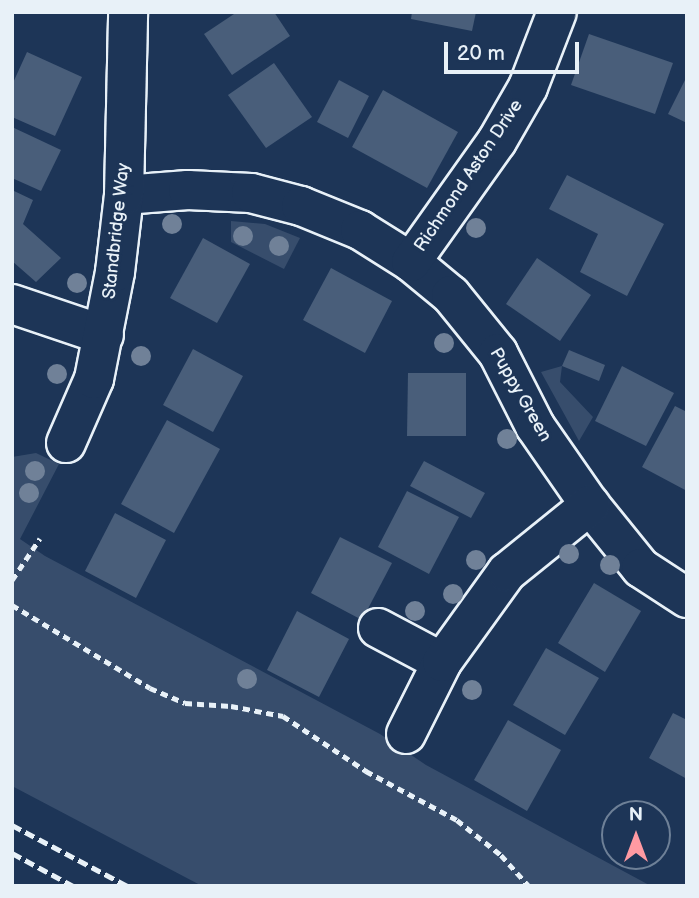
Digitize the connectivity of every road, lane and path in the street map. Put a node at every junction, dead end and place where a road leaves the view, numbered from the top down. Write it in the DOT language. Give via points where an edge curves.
graph roads {
  1 [pos="128,12"];
  2 [pos="557,12"];
  3 [pos="124,195"];
  4 [pos="411,262"];
  5 [pos="12,304"];
  6 [pos="104,335"];
  7 [pos="66,443"];
  8 [pos="590,505"];
  9 [pos="40,538"];
  10 [pos="12,580"];
  11 [pos="687,598"];
  12 [pos="12,605"];
  13 [pos="378,628"];
  14 [pos="442,662"];
  15 [pos="406,734"];
  16 [pos="529,886"];
  1 -- 3 [label="street, Standbridge Way"];
  2 -- 4 [label="street, Richmond Aston Drive" via="528,87 497,141"];
  3 -- 4 [label="street, Puppy Green" via="188,190 251,193 301,206 360,230"];
  3 -- 6 [label="street, Standbridge Way"];
  4 -- 8 [label="street, Puppy Green" via="451,295 498,353 535,426"];
  5 -- 6 [label="street"];
  6 -- 7 [label="street, Standbridge Way" via="94,379"];
  8 -- 11 [label="street, Puppy Green" via="641,568"];
  8 -- 14 [label="street" via="507,572"];
  9 -- 10 [label="path"];
  12 -- 16 [label="path" via="150,688 185,703 283,716 366,771 457,820 501,855"];
  13 -- 14 [label="street"];
  14 -- 15 [label="street"];
}
